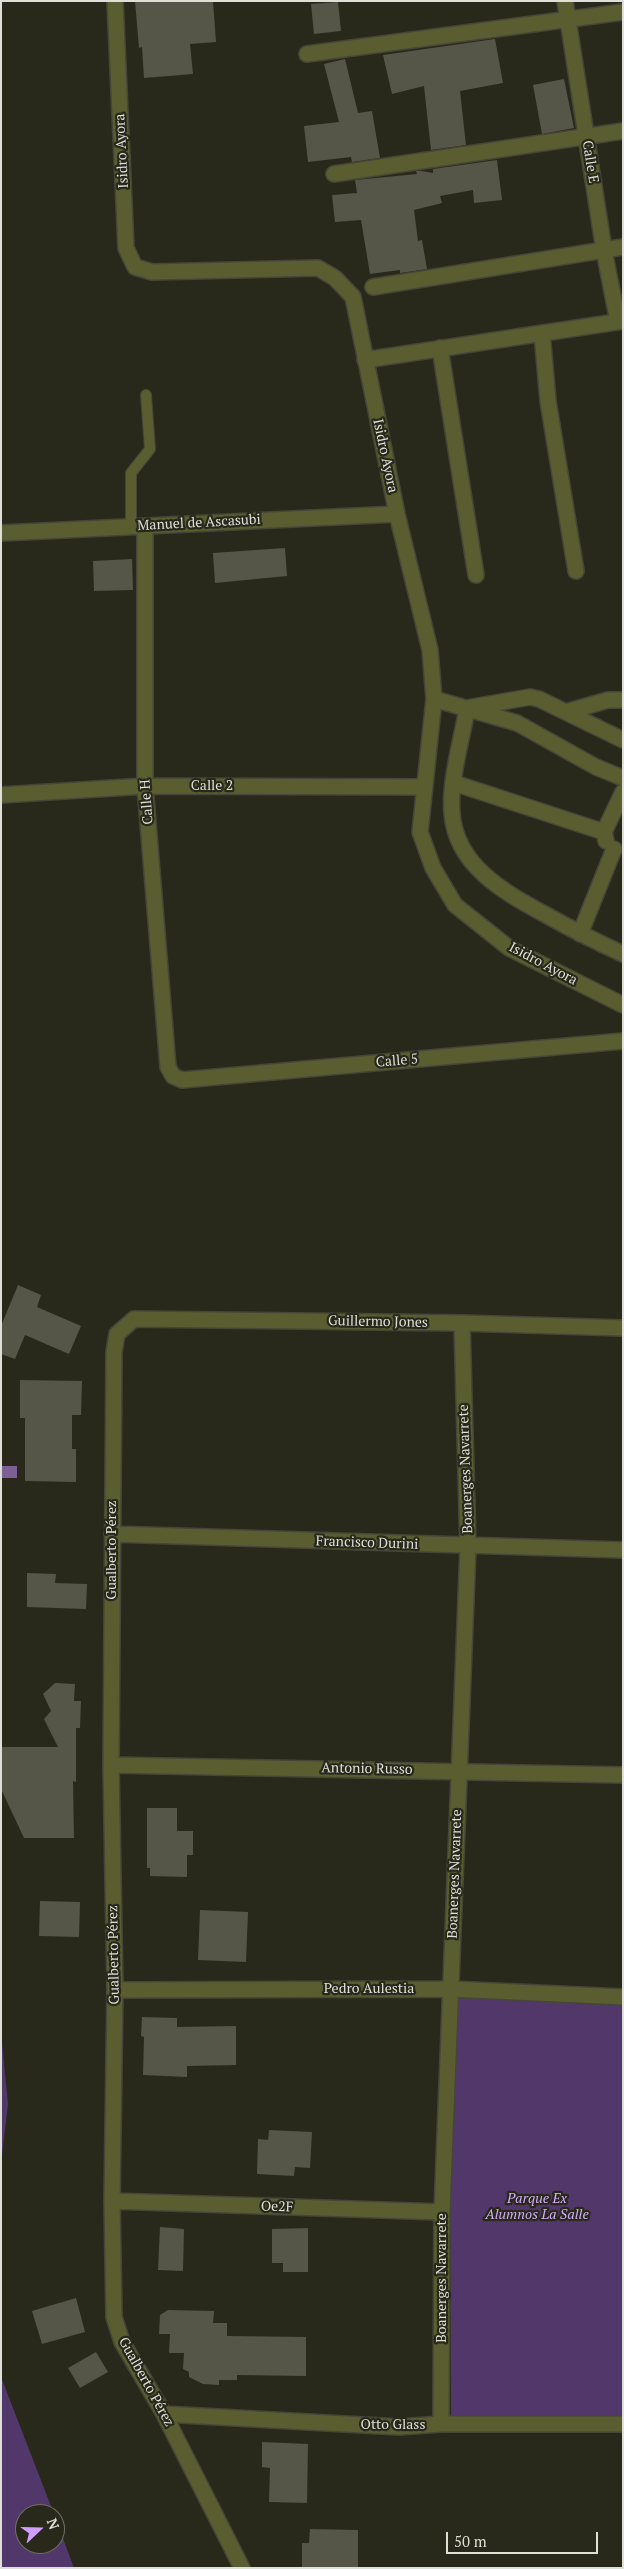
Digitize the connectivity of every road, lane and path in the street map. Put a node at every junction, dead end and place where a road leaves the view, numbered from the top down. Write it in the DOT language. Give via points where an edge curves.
graph roads {
  1 [pos="115,1"];
  2 [pos="564,1"];
  3 [pos="623,12"];
  4 [pos="568,20"];
  5 [pos="308,54"];
  6 [pos="623,131"];
  7 [pos="586,136"];
  8 [pos="334,174"];
  9 [pos="623,247"];
  10 [pos="604,250"];
  11 [pos="373,287"];
  12 [pos="620,321"];
  13 [pos="542,333"];
  14 [pos="440,348"];
  15 [pos="365,360"];
  16 [pos="146,395"];
  17 [pos="397,514"];
  18 [pos="138,526"];
  19 [pos="1,533"];
  20 [pos="576,572"];
  21 [pos="476,575"];
  22 [pos="434,699"];
  23 [pos="623,700"];
  24 [pos="467,708"];
  25 [pos="566,712"];
  26 [pos="623,740"];
  27 [pos="623,778"];
  28 [pos="454,783"];
  29 [pos="146,786"];
  30 [pos="424,787"];
  31 [pos="623,792"];
  32 [pos="1,795"];
  33 [pos="604,832"];
  34 [pos="618,851"];
  35 [pos="580,934"];
  36 [pos="623,954"];
  37 [pos="623,1005"];
  38 [pos="623,1041"];
  39 [pos="173,1076"];
  40 [pos="134,1319"];
  41 [pos="462,1323"];
  42 [pos="623,1328"];
  43 [pos="112,1534"];
  44 [pos="468,1547"];
  45 [pos="623,1550"];
  46 [pos="112,1765"];
  47 [pos="458,1771"];
  48 [pos="623,1775"];
  49 [pos="450,1989"];
  50 [pos="115,1990"];
  51 [pos="623,1997"];
  52 [pos="112,2202"];
  53 [pos="442,2212"];
  54 [pos="164,2414"];
  55 [pos="441,2424"];
  56 [pos="623,2424"];
  57 [pos="242,2568"];
  1 -- 15 [label="street, Isidro Ayora" via="126,248 135,267 152,272 318,268 335,278 353,297"];
  2 -- 4 [label="street, Calle E"];
  3 -- 4 [label="street"];
  4 -- 5 [label="street"];
  4 -- 7 [label="street, Calle E"];
  6 -- 7 [label="street"];
  7 -- 8 [label="street"];
  7 -- 10 [label="street, Calle E"];
  9 -- 10 [label="street"];
  10 -- 11 [label="street"];
  10 -- 12 [label="street, Calle E"];
  12 -- 13 [label="street"];
  13 -- 14 [label="street"];
  13 -- 20 [label="street" via="548,401"];
  14 -- 15 [label="street"];
  14 -- 21 [label="street"];
  15 -- 17 [label="street, Isidro Ayora"];
  16 -- 18 [label="lane" via="150,449 132,472"];
  17 -- 18 [label="street, Manuel de Ascasubi"];
  17 -- 22 [label="street, Isidro Ayora" via="430,650"];
  18 -- 19 [label="street, Manuel de Ascasubi"];
  18 -- 29 [label="street, Calle H"];
  22 -- 24 [label="street"];
  22 -- 30 [label="street, Isidro Ayora"];
  23 -- 25 [label="street" via="608,700"];
  24 -- 25 [label="street" via="530,697"];
  24 -- 27 [label="street" via="517,723 596,767"];
  24 -- 28 [label="street"];
  25 -- 26 [label="street"];
  28 -- 33 [label="street"];
  28 -- 35 [label="street" via="452,814 455,829 474,864 506,893"];
  29 -- 30 [label="street, Calle 2"];
  29 -- 32 [label="street, Calle 2"];
  29 -- 39 [label="street, Calle H" via="168,1067"];
  30 -- 37 [label="street, Isidro Ayora" via="420,832 433,868 455,905 509,948"];
  31 -- 33 [label="street"];
  33 -- 34 [label="street" via="606,844"];
  34 -- 35 [label="street"];
  35 -- 36 [label="street"];
  38 -- 39 [label="street, Calle 5" via="182,1080"];
  40 -- 41 [label="street, Guillermo Jones"];
  40 -- 43 [label="street, Gualberto Pérez" via="117,1334 114,1352"];
  41 -- 42 [label="street, Guillermo Jones"];
  41 -- 44 [label="street, Boanerges Navarrete"];
  43 -- 44 [label="street, Francisco Durini"];
  43 -- 46 [label="street, Gualberto Pérez"];
  44 -- 45 [label="street, Francisco Durini"];
  44 -- 47 [label="street, Boanerges Navarrete"];
  46 -- 47 [label="street, Antonio Russo"];
  46 -- 50 [label="street, Gualberto Pérez"];
  47 -- 48 [label="street, Antonio Russo"];
  47 -- 49 [label="street, Boanerges Navarrete"];
  49 -- 50 [label="street, Pedro Aulestia"];
  49 -- 51 [label="street, Pedro Aulestia"];
  49 -- 53 [label="street, Boanerges Navarrete"];
  50 -- 52 [label="street, Gualberto Pérez"];
  52 -- 53 [label="street, Oe2F"];
  52 -- 54 [label="street, Gualberto Pérez" via="114,2317 131,2360"];
  53 -- 55 [label="street, Boanerges Navarrete"];
  54 -- 55 [label="street, Otto Glass" via="399,2427"];
  54 -- 57 [label="street, Gualberto Pérez"];
  55 -- 56 [label="street, Otto Glass"];
}
